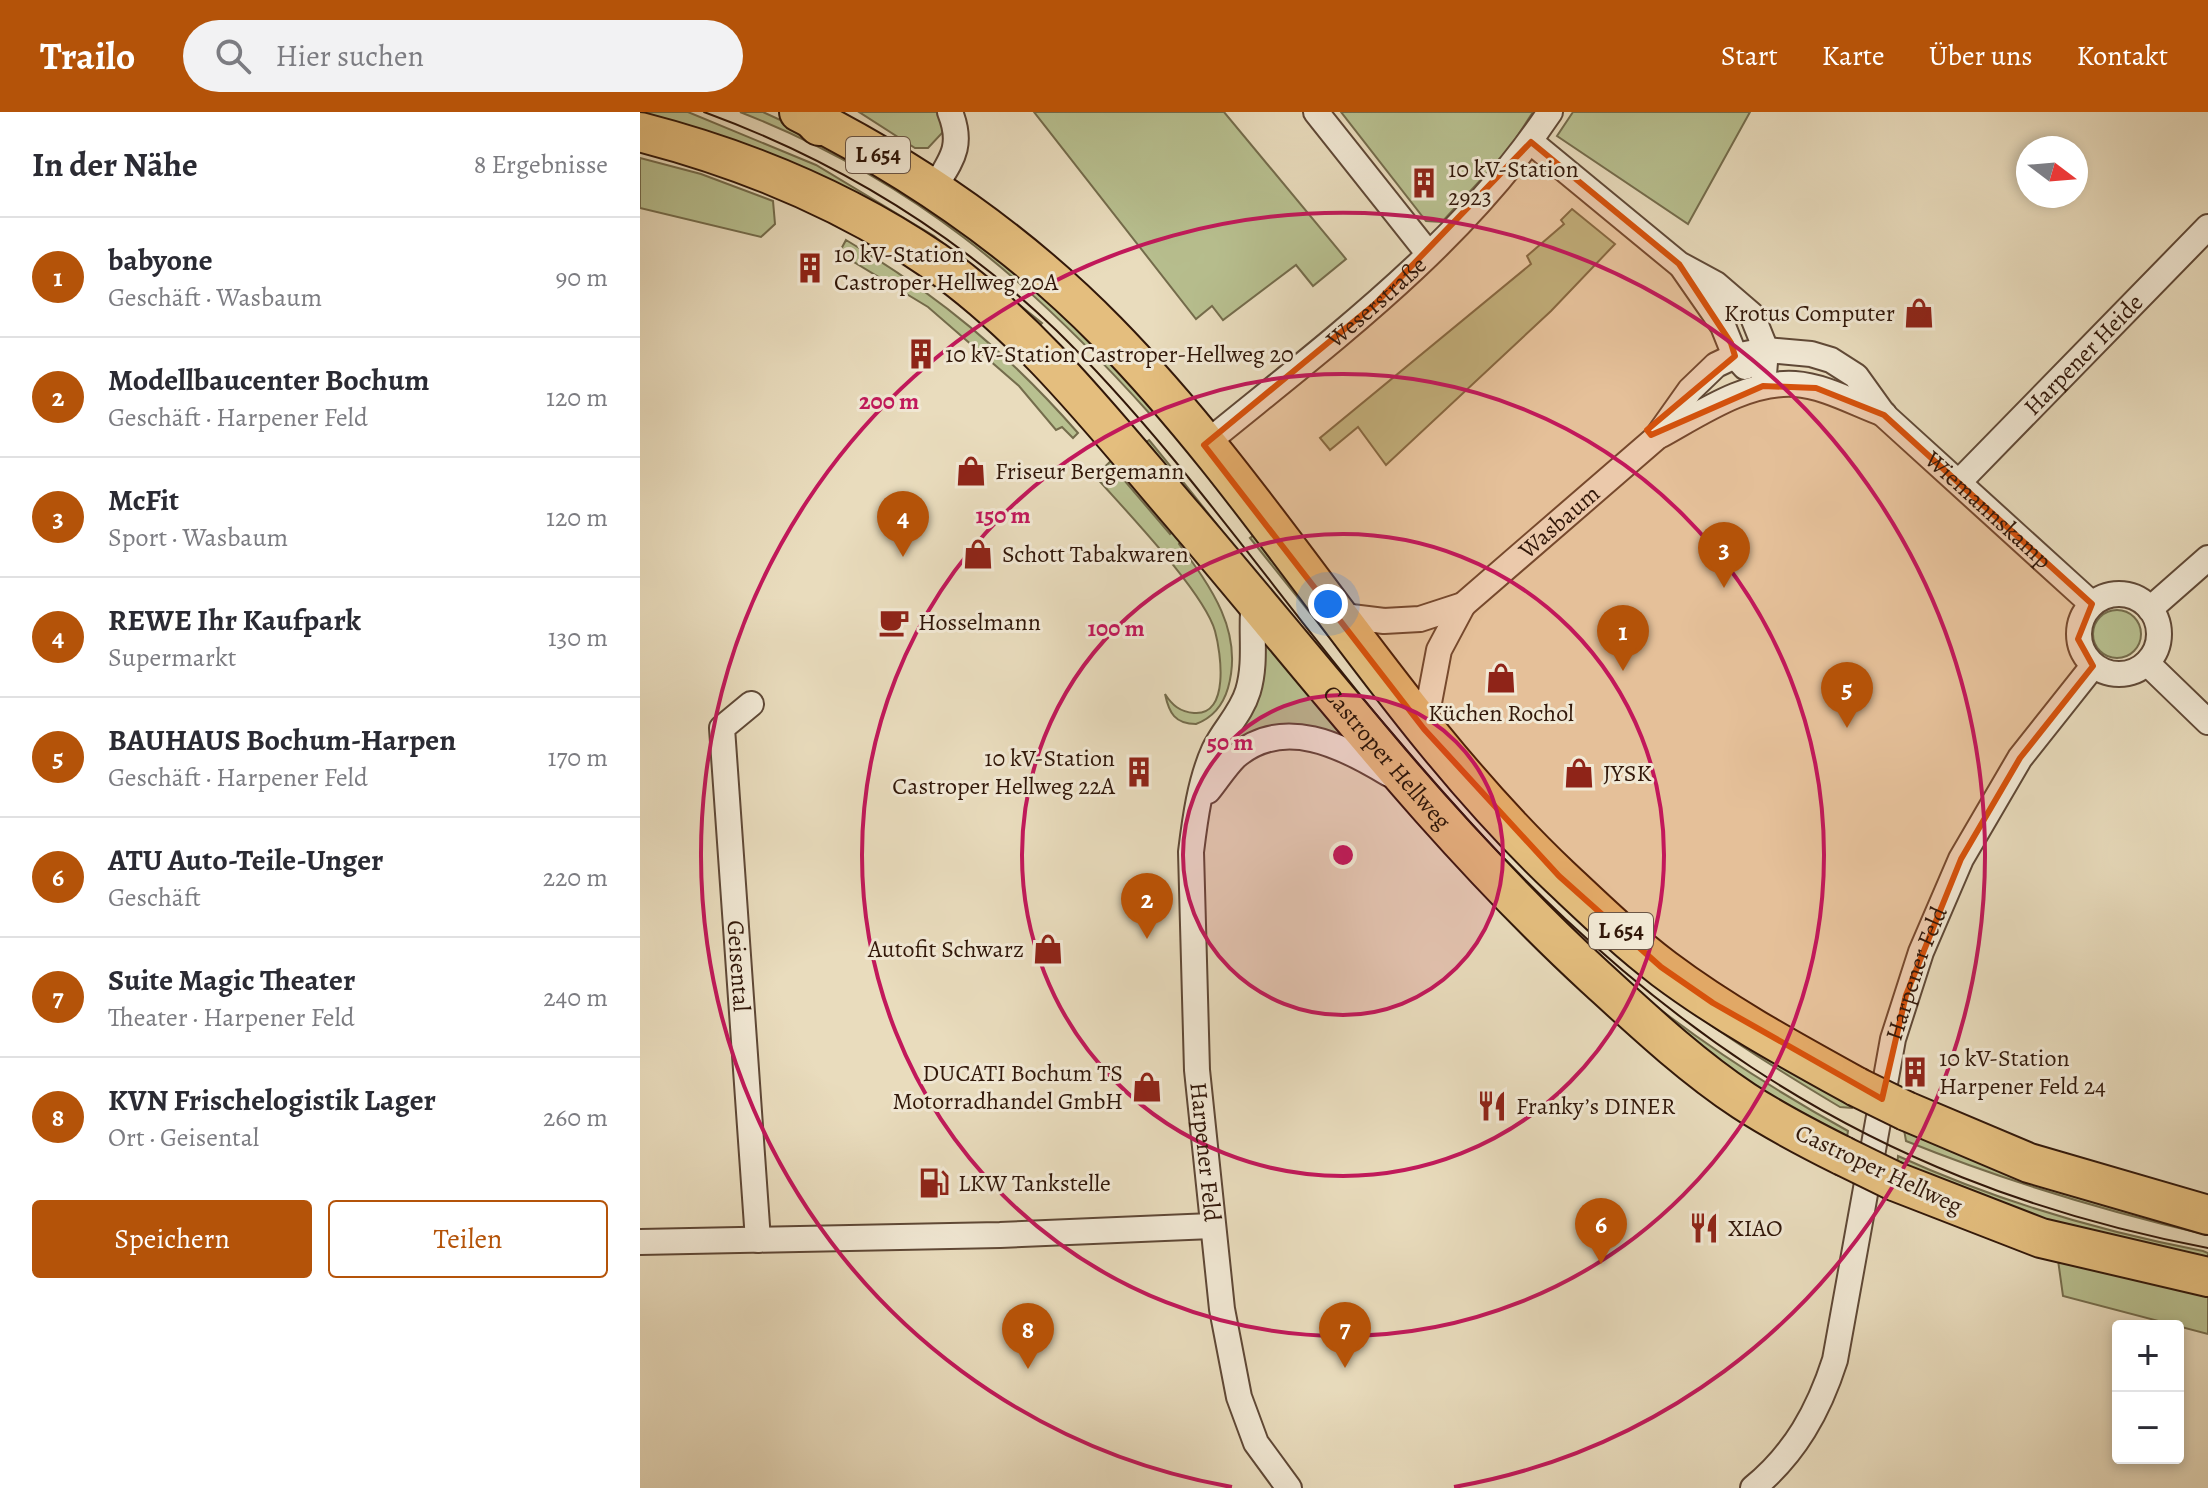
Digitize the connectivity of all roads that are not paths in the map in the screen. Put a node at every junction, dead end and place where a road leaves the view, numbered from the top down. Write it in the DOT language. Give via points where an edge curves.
graph roads {
  1 [pos="950,112"];
  2 [pos="1316,112"];
  3 [pos="1550,112"];
  4 [pos="810,116"];
  5 [pos="640,132"];
  6 [pos="1531,142"];
  7 [pos="933,190"];
  8 [pos="2208,227"];
  9 [pos="1428,253"];
  10 [pos="1679,264"];
  11 [pos="1766,350"];
  12 [pos="1735,356"];
  13 [pos="1763,386"];
  14 [pos="1884,415"];
  15 [pos="1656,438"];
  16 [pos="1204,445"];
  17 [pos="1959,482"];
  18 [pos="2208,558"];
  19 [pos="1254,599"];
  20 [pos="2092,604"];
  21 [pos="1463,605"];
  22 [pos="2150,609"];
  23 [pos="1335,615"];
  24 [pos="2147,663"];
  25 [pos="2093,666"];
  26 [pos="751,704"];
  27 [pos="2208,722"];
  28 [pos="1424,729"];
  29 [pos="1406,784"];
  30 [pos="1199,802"];
  31 [pos="2208,1215"];
  32 [pos="1212,1226"];
  33 [pos="758,1240"];
  34 [pos="640,1242"];
  35 [pos="2208,1277"];
  36 [pos="1289,1488"];
  37 [pos="1753,1488"];
  1 -- 7 [label="street" via="957,128 956,151"];
  2 -- 9 [label="street"];
  3 -- 6 [label="street, Weserstraße"];
  4 -- 7 [label="main road, Castroper Hellweg / L 654"];
  5 -- 19 [label="main road, Castroper Hellweg / L 654" via="713,152 793,183 895,237 967,286 1086,403"];
  6 -- 9 [label="street, Weserstraße"];
  6 -- 10 [label="street"];
  7 -- 16 [label="main road, Castroper Hellweg / L 654" via="1039,269 1106,330"];
  8 -- 17 [label="street, Harpener Heide"];
  9 -- 16 [label="street, Weserstraße" via="1375,304"];
  10 -- 11 [label="street" via="1716,284 1752,315"];
  10 -- 12 [label="street" via="1723,326"];
  11 -- 12 [label="street, Wasbaum"];
  11 -- 13 [label="street"];
  11 -- 14 [label="street, Wiemannskamp" via="1831,360 1856,376"];
  12 -- 13 [label="street"];
  12 -- 15 [label="street, Wasbaum" via="1716,365 1690,390"];
  13 -- 14 [label="street, Wiemannskamp" via="1816,388"];
  13 -- 15 [label="street, Wasbaum"];
  14 -- 17 [label="street, Wiemannskamp"];
  15 -- 21 [label="street, Wasbaum"];
  16 -- 23 [label="main road, Castroper Hellweg / L 654"];
  17 -- 20 [label="street, Wiemannskamp"];
  18 -- 22 [label="street"];
  19 -- 29 [label="main road, Castroper Hellweg / L 654"];
  19 -- 30 [label="street, Harpener Feld" via="1248,690 1214,751"];
  20 -- 22 [label="street" via="2116,594 2132,596"];
  20 -- 25 [label="street" via="2078,639"];
  21 -- 23 [label="street, Wasbaum" via="1420,619"];
  21 -- 28 [label="street, Wasbaum" via="1439,650"];
  22 -- 24 [label="street" via="2159,631 2157,649"];
  23 -- 28 [label="main road, Castroper Hellweg / L 654"];
  24 -- 25 [label="street" via="2128,674 2109,674"];
  24 -- 27 [label="street"];
  25 -- 37 [label="street, Harpener Feld" via="2020,758 1961,859 1921,952 1893,1039 1835,1360 1795,1445"];
  26 -- 33 [label="street, Geisental" via="722,728"];
  28 -- 31 [label="main road, Castroper Hellweg / L 654, bridge" via="1559,876 1661,967 1767,1037 1906,1111 2029,1163"];
  29 -- 30 [label="street" via="1324,741 1286,736 1263,740 1236,757"];
  29 -- 35 [label="main road, Castroper Hellweg / L 654, bridge" via="1514,900 1673,1046 1740,1098 1894,1181 2041,1238"];
  30 -- 32 [label="street, Harpener Feld" via="1191,852 1197,1070"];
  32 -- 33 [label="street"];
  32 -- 36 [label="street, Harpener Feld" via="1239,1397 1256,1443"];
  33 -- 34 [label="street"];
}
